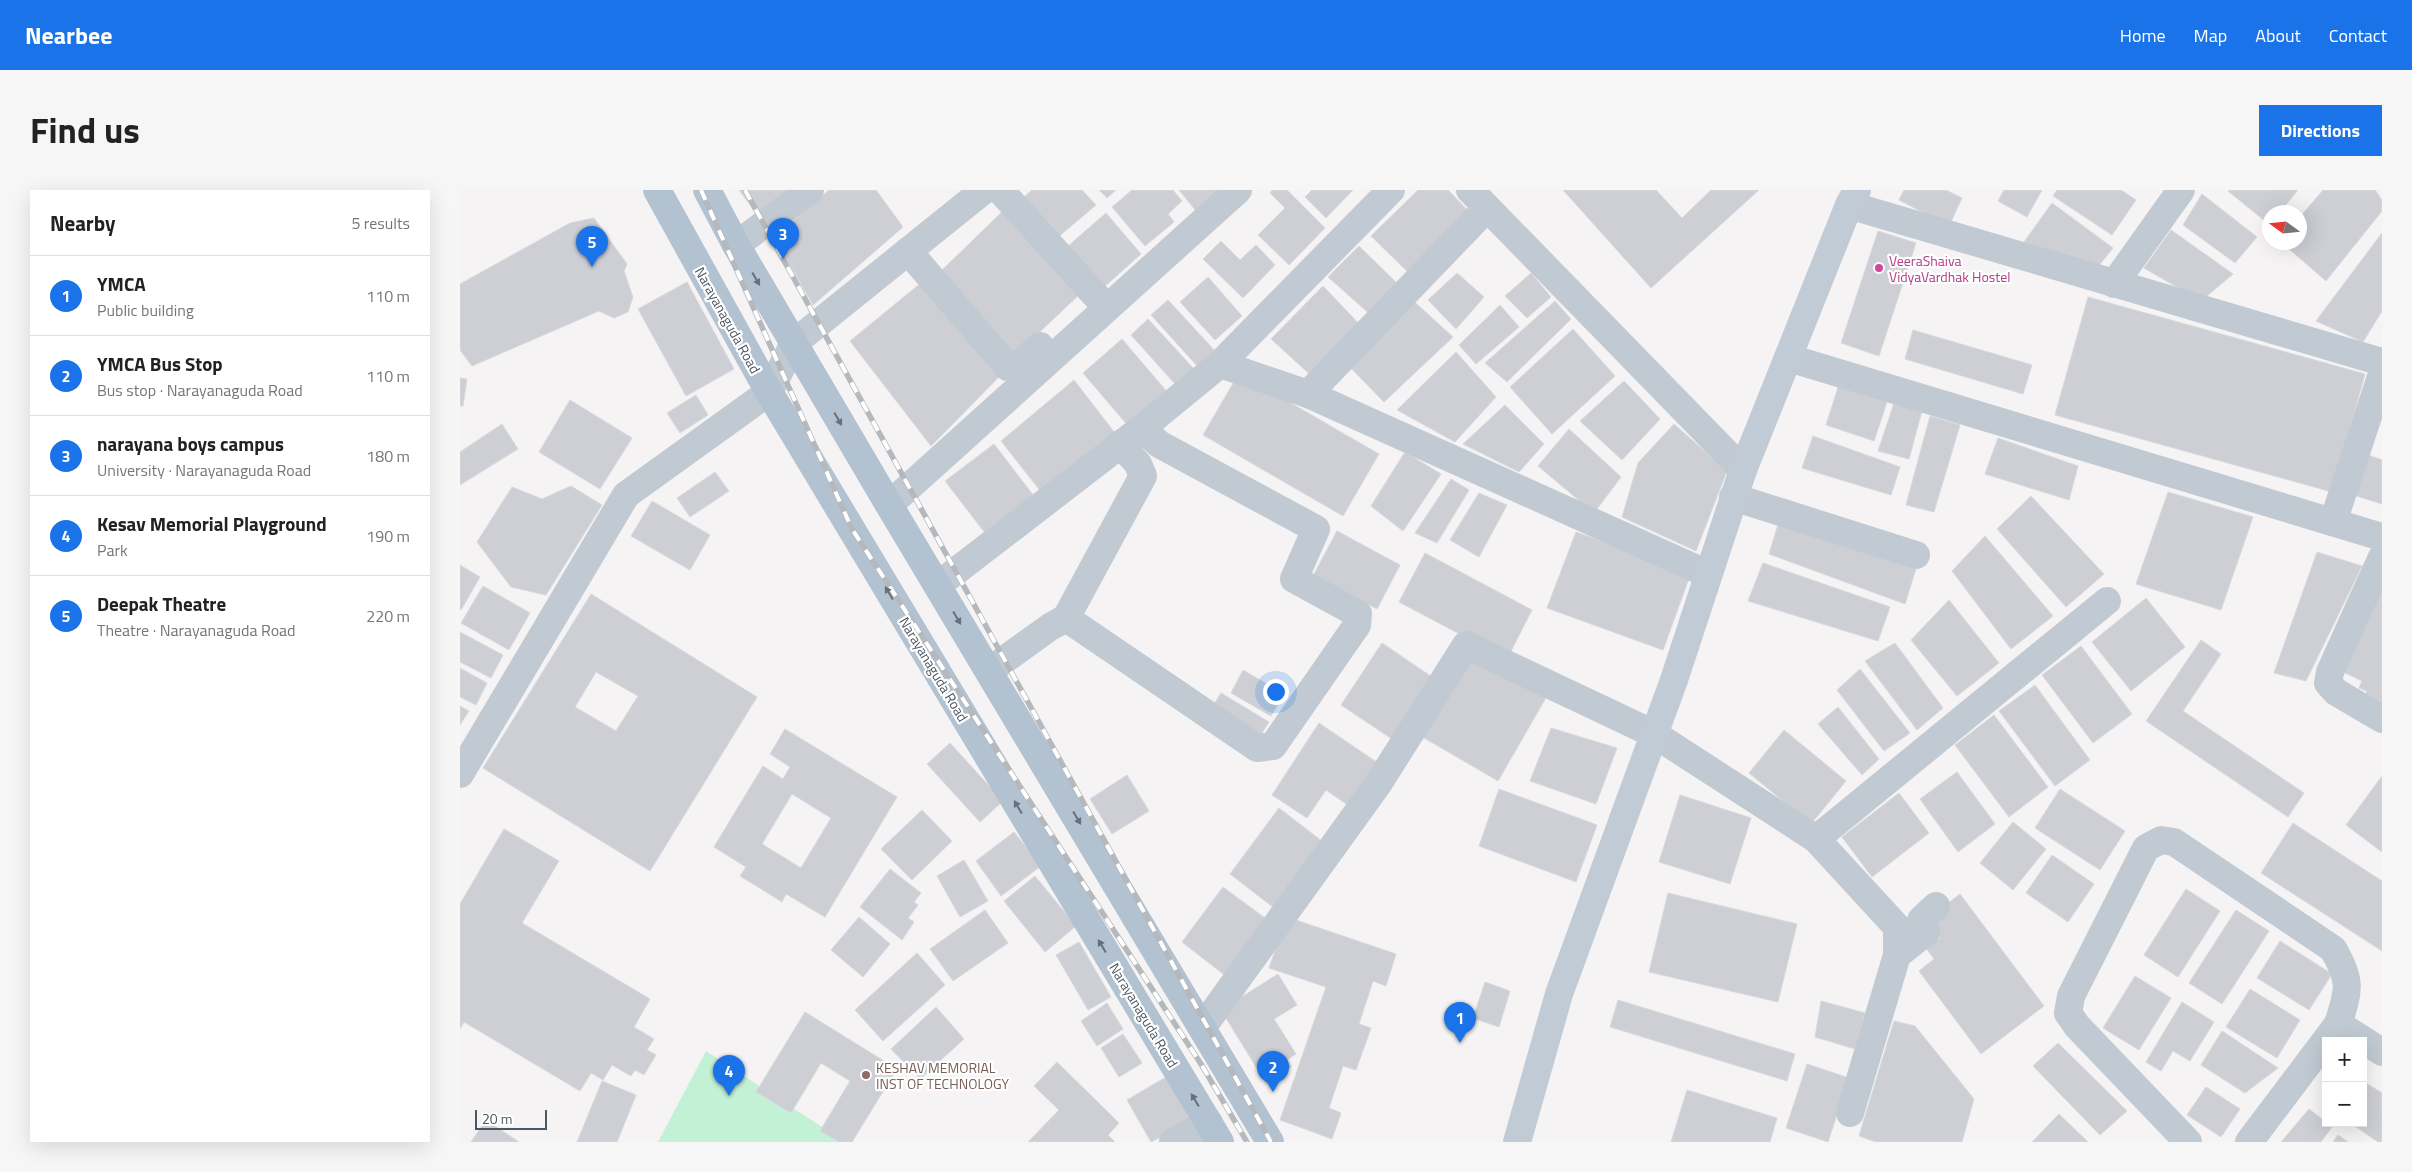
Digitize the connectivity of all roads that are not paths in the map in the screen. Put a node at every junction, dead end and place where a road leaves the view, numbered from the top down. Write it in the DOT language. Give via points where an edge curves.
graph roads {
  1 [pos="656,190"];
  2 [pos="707,190"];
  3 [pos="810,190"];
  4 [pos="984,190"];
  5 [pos="1000,190"];
  6 [pos="1238,190"];
  7 [pos="1391,190"];
  8 [pos="2181,190"];
  9 [pos="1853,198"];
  10 [pos="1478,199"];
  11 [pos="736,245"];
  12 [pos="908,251"];
  13 [pos="2114,284"];
  14 [pos="1101,302"];
  15 [pos="794,343"];
  16 [pos="1789,358"];
  17 [pos="2382,362"];
  18 [pos="1220,364"];
  19 [pos="2382,374"];
  20 [pos="769,392"];
  21 [pos="1308,394"];
  22 [pos="1142,428"];
  23 [pos="1120,444"];
  24 [pos="1743,470"];
  25 [pos="1733,497"];
  26 [pos="889,505"];
  27 [pos="2333,522"];
  28 [pos="2382,537"];
  29 [pos="1916,555"];
  30 [pos="2382,557"];
  31 [pos="1708,574"];
  32 [pos="938,585"];
  33 [pos="2108,601"];
  34 [pos="1066,618"];
  35 [pos="989,671"];
  36 [pos="2382,719"];
  37 [pos="1654,734"];
  38 [pos="460,774"];
  39 [pos="1816,839"];
  40 [pos="1936,906"];
  41 [pos="1897,955"];
  42 [pos="1164,964"];
  43 [pos="1127,988"];
  44 [pos="2338,1024"];
  45 [pos="1202,1028"];
  46 [pos="2382,1052"];
  47 [pos="1850,1113"];
  48 [pos="1215,1132"];
  49 [pos="1173,1142"];
  50 [pos="1270,1142"];
  51 [pos="1517,1142"];
  52 [pos="2188,1142"];
  53 [pos="2249,1142"];
  1 -- 20 [label="main road, Narayanaguda Road"];
  2 -- 11 [label="main road"];
  3 -- 11 [label="street"];
  4 -- 12 [label="street"];
  5 -- 14 [label="street"];
  6 -- 14 [label="street"];
  7 -- 18 [label="street"];
  8 -- 13 [label="street"];
  9 -- 13 [label="street"];
  9 -- 16 [label="street"];
  10 -- 21 [label="street"];
  10 -- 24 [label="street"];
  11 -- 15 [label="main road, one-way"];
  12 -- 14 [label="street" via="1008,367 1015,368"];
  12 -- 15 [label="street"];
  13 -- 17 [label="street"];
  14 -- 26 [label="street"];
  15 -- 20 [label="street"];
  15 -- 26 [label="main road, one-way"];
  16 -- 24 [label="street"];
  16 -- 27 [label="street"];
  18 -- 21 [label="street"];
  18 -- 22 [label="street"];
  19 -- 27 [label="street"];
  20 -- 38 [label="street" via="626,495"];
  43 -- 20 [label="main road, Narayanaguda Road, one-way"];
  21 -- 31 [label="street"];
  22 -- 23 [label="street"];
  22 -- 34 [label="street" via="1159,444 1316,529 1294,579 1358,614 1357,625 1273,746 1257,748"];
  23 -- 32 [label="street"];
  23 -- 34 [label="street" via="1138,464 1143,476"];
  24 -- 25 [label="street"];
  25 -- 29 [label="street"];
  25 -- 31 [label="street"];
  26 -- 32 [label="main road"];
  27 -- 28 [label="street"];
  30 -- 36 [label="street" via="2328,683 2336,692"];
  31 -- 37 [label="street"];
  32 -- 35 [label="main road, one-way"];
  33 -- 39 [label="street"];
  34 -- 35 [label="street"];
  35 -- 42 [label="main road, one-way"];
  37 -- 39 [label="street"];
  37 -- 45 [label="street" via="1466,645 1378,784"];
  37 -- 51 [label="street" via="1559,994"];
  39 -- 41 [label="street" via="1897,927"];
  40 -- 41 [label="street" via="1921,920 1926,932"];
  41 -- 47 [label="street"];
  42 -- 43 [label="main road"];
  42 -- 45 [label="main road"];
  48 -- 43 [label="main road, Narayanaguda Road, one-way"];
  44 -- 46 [label="street"];
  44 -- 52 [label="street" via="2348,992 2345,968 2334,949 2174,842 2161,840 2146,848 2071,996 2068,1013"];
  44 -- 53 [label="street"];
  45 -- 50 [label="main road"];
  48 -- 49 [label="street"];
}
